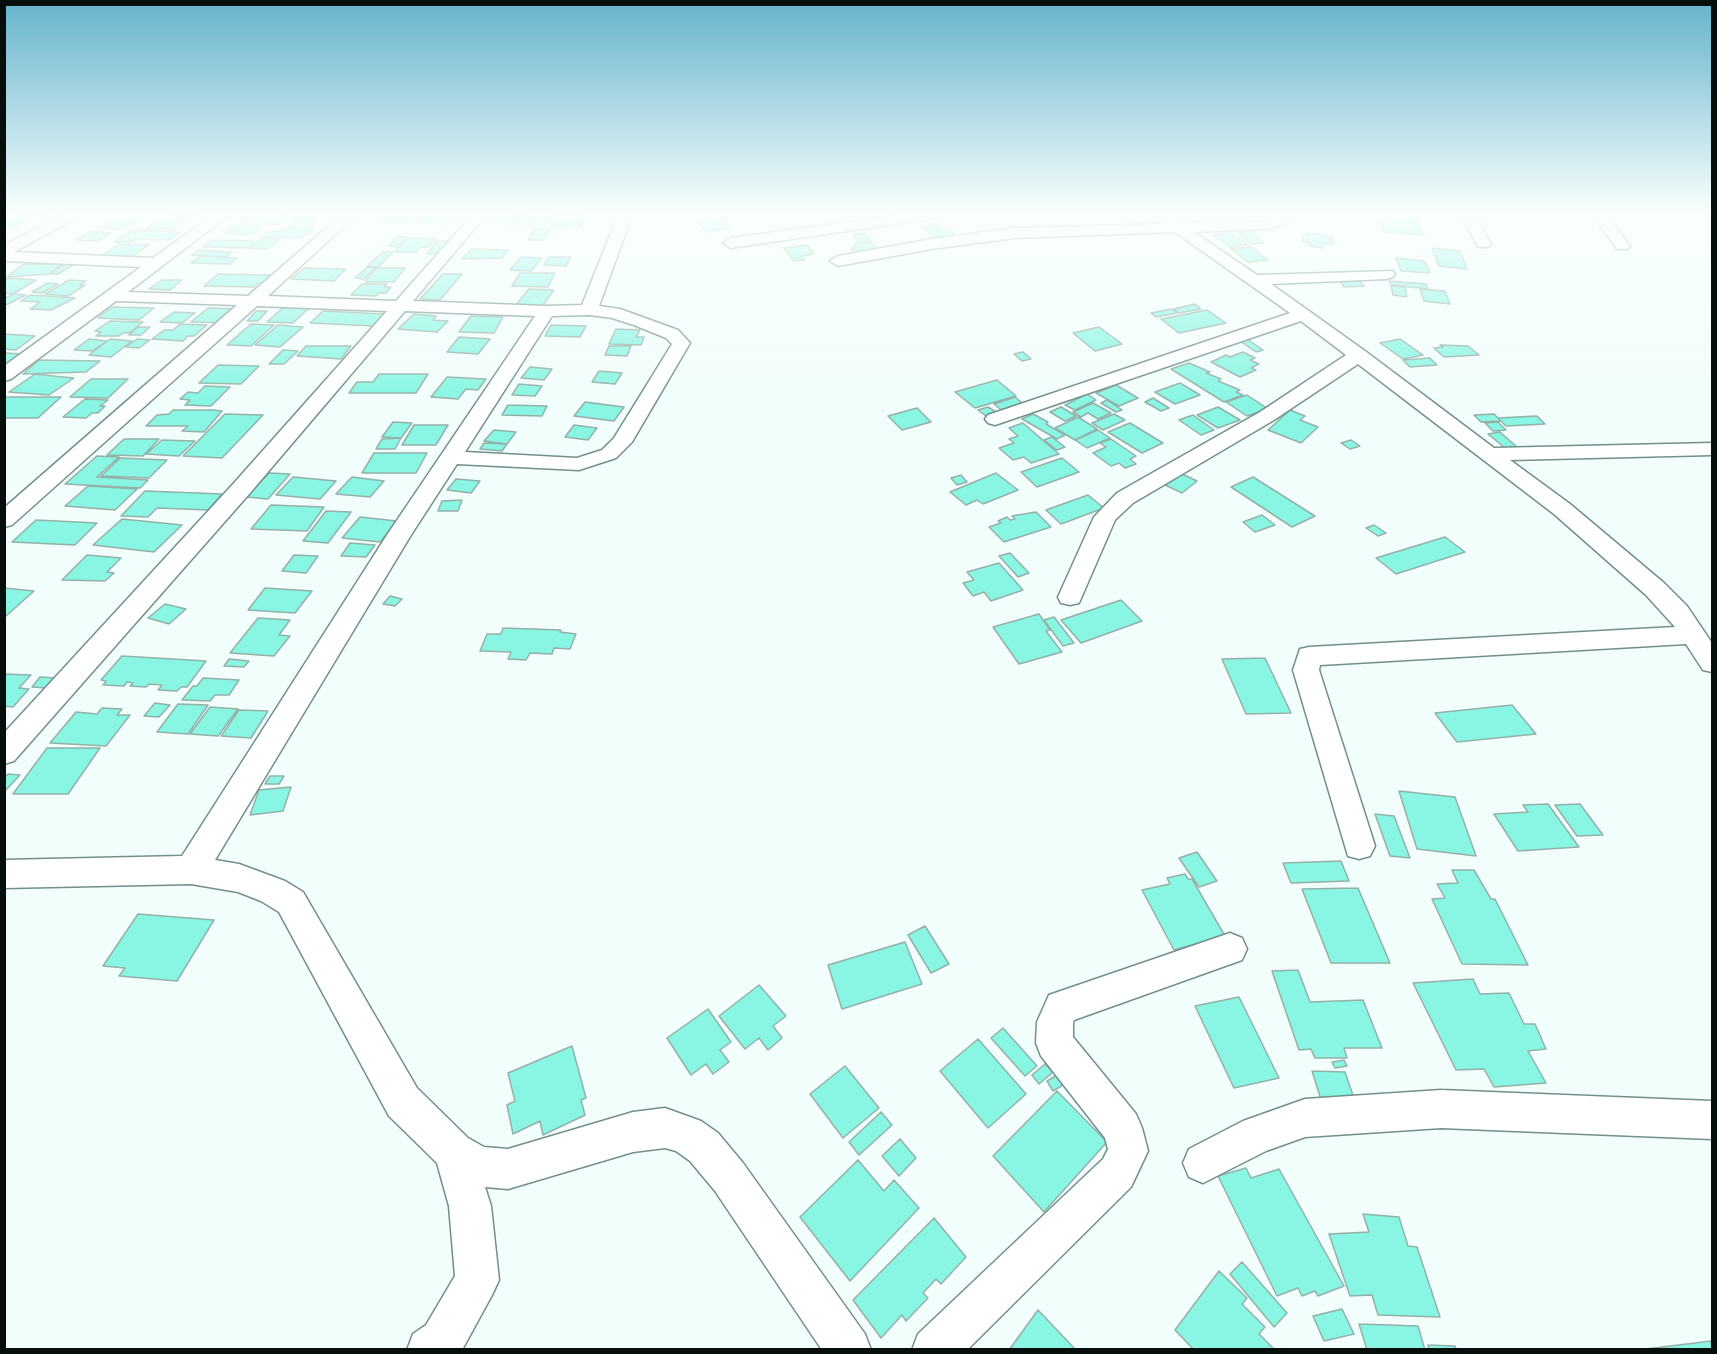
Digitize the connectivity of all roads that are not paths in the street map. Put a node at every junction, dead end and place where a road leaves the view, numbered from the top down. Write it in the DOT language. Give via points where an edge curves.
graph roads {
  1 [pos="139,276"];
  2 [pos="281,276"];
  3 [pos="425,276"];
  4 [pos="602,276"];
  5 [pos="1250,276"];
  6 [pos="1339,276"];
  7 [pos="1256,280"];
  8 [pos="112,296"];
  9 [pos="254,300"];
  10 [pos="400,305"];
  11 [pos="589,310"];
  12 [pos="547,312"];
  13 [pos="1304,314"];
  14 [pos="1359,356"];
  15 [pos="4,375"];
  16 [pos="995,419"];
  17 [pos="1713,449"];
  18 [pos="1491,454"];
  19 [pos="451,457"];
  20 [pos="4,520"];
  21 [pos="1070,597"];
  22 [pos="1694,635"];
  23 [pos="1713,663"];
  24 [pos="4,753"];
  25 [pos="1359,846"];
  26 [pos="191,870"];
  27 [pos="4,874"];
  28 [pos="1230,949"];
  29 [pos="1713,1120"];
  30 [pos="454,1152"];
  31 [pos="1203,1163"];
  32 [pos="429,1350"];
  33 [pos="849,1350"];
  34 [pos="934,1350"];
  1 -- 8 [label="street"];
  2 -- 9 [label="street"];
  3 -- 10 [label="street"];
  4 -- 11 [label="street"];
  5 -- 7 [label="street"];
  6 -- 7 [label="street"];
  7 -- 13 [label="street"];
  8 -- 9 [label="street"];
  8 -- 15 [label="street"];
  9 -- 10 [label="street"];
  9 -- 20 [label="street"];
  10 -- 12 [label="street"];
  10 -- 24 [label="street"];
  11 -- 12 [label="street"];
  11 -- 19 [label="street" via="640,321 672,334 681,343 622,442 609,454 579,464"];
  12 -- 19 [label="street"];
  13 -- 14 [label="street"];
  13 -- 16 [label="street"];
  14 -- 18 [label="street"];
  14 -- 21 [label="street" via="1282,407 1125,498 1105,517"];
  17 -- 18 [label="street"];
  18 -- 22 [label="street" via="1655,589"];
  19 -- 26 [label="street"];
  22 -- 23 [label="street"];
  22 -- 25 [label="street" via="1309,656 1306,670"];
  26 -- 27 [label="street"];
  26 -- 30 [label="street" via="239,878 291,902 403,1102"];
  28 -- 34 [label="street" via="1062,1006 1055,1022 1054,1043 1122,1128 1128,1151 1118,1173"];
  29 -- 31 [label="street" via="1441,1109 1305,1118 1257,1135"];
  30 -- 32 [label="street" via="470,1206 477,1280 442,1341"];
  30 -- 33 [label="street" via="480,1167 508,1169 633,1131 664,1128 687,1136 704,1148 729,1176"];
}
